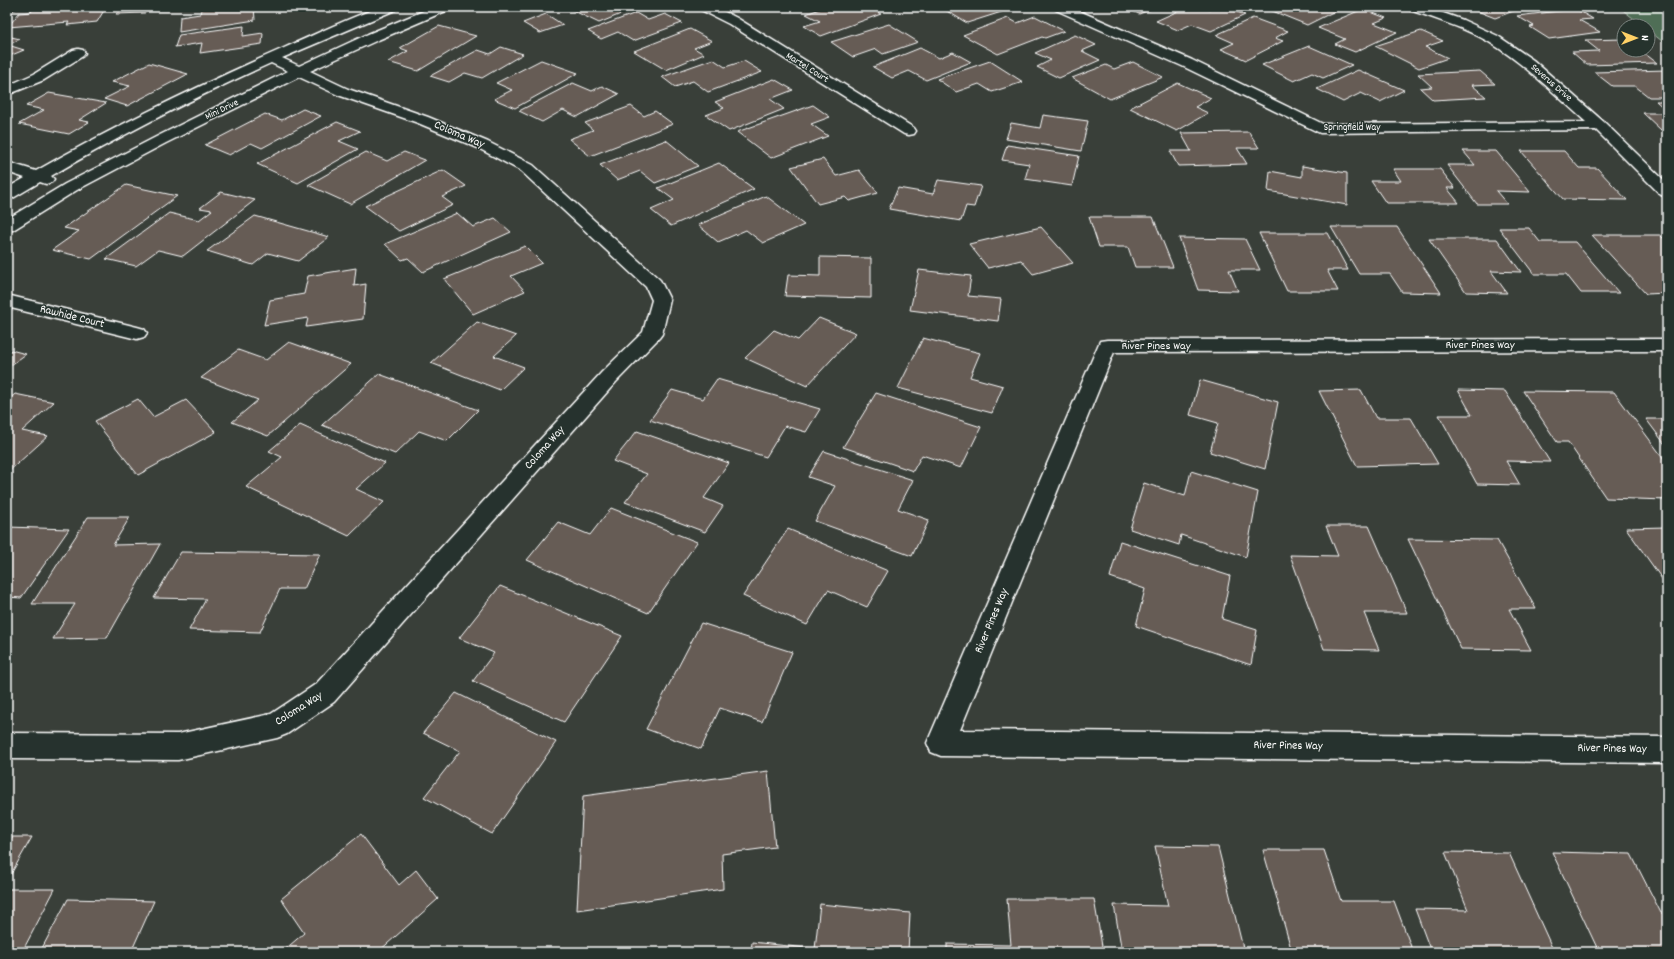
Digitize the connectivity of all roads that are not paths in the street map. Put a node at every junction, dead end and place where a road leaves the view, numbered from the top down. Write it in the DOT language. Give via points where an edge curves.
graph roads {
  1 [pos="391,7"];
  2 [pos="444,7"];
  3 [pos="705,7"];
  4 [pos="1060,7"];
  5 [pos="1414,7"];
  6 [pos="78,53"];
  7 [pos="271,58"];
  8 [pos="298,72"];
  9 [pos="7,91"];
  10 [pos="1600,126"];
  11 [pos="909,131"];
  12 [pos="7,167"];
  13 [pos="38,176"];
  14 [pos="71,187"];
  15 [pos="1667,192"];
  16 [pos="7,195"];
  17 [pos="7,226"];
  18 [pos="7,301"];
  19 [pos="137,334"];
  20 [pos="1667,345"];
  21 [pos="7,746"];
  22 [pos="1667,750"];
  1 -- 7 [label="street"];
  2 -- 8 [label="street, Mini Drive"];
  3 -- 11 [label="street, Martel Court" via="733,21"];
  4 -- 10 [label="street, Springfield Way" via="1187,63 1320,129"];
  5 -- 10 [label="street, Severus Drive" via="1458,22 1493,39 1528,63"];
  6 -- 9 [label="street" via="38,77"];
  7 -- 8 [label="street, Coloma Way"];
  7 -- 13 [label="street" via="200,90"];
  8 -- 14 [label="street, Mini Drive"];
  8 -- 21 [label="street, Coloma Way" via="343,92 476,142 527,168 654,284 661,300 652,334 609,377 325,693 276,725 178,747"];
  10 -- 15 [label="street, Severus Drive"];
  12 -- 13 [label="street"];
  13 -- 14 [label="street"];
  13 -- 16 [label="street"];
  14 -- 17 [label="street, Mini Drive"];
  18 -- 19 [label="street, Rawhide Court"];
  20 -- 22 [label="street, River Pines Way" via="1107,346 941,743"];
}
